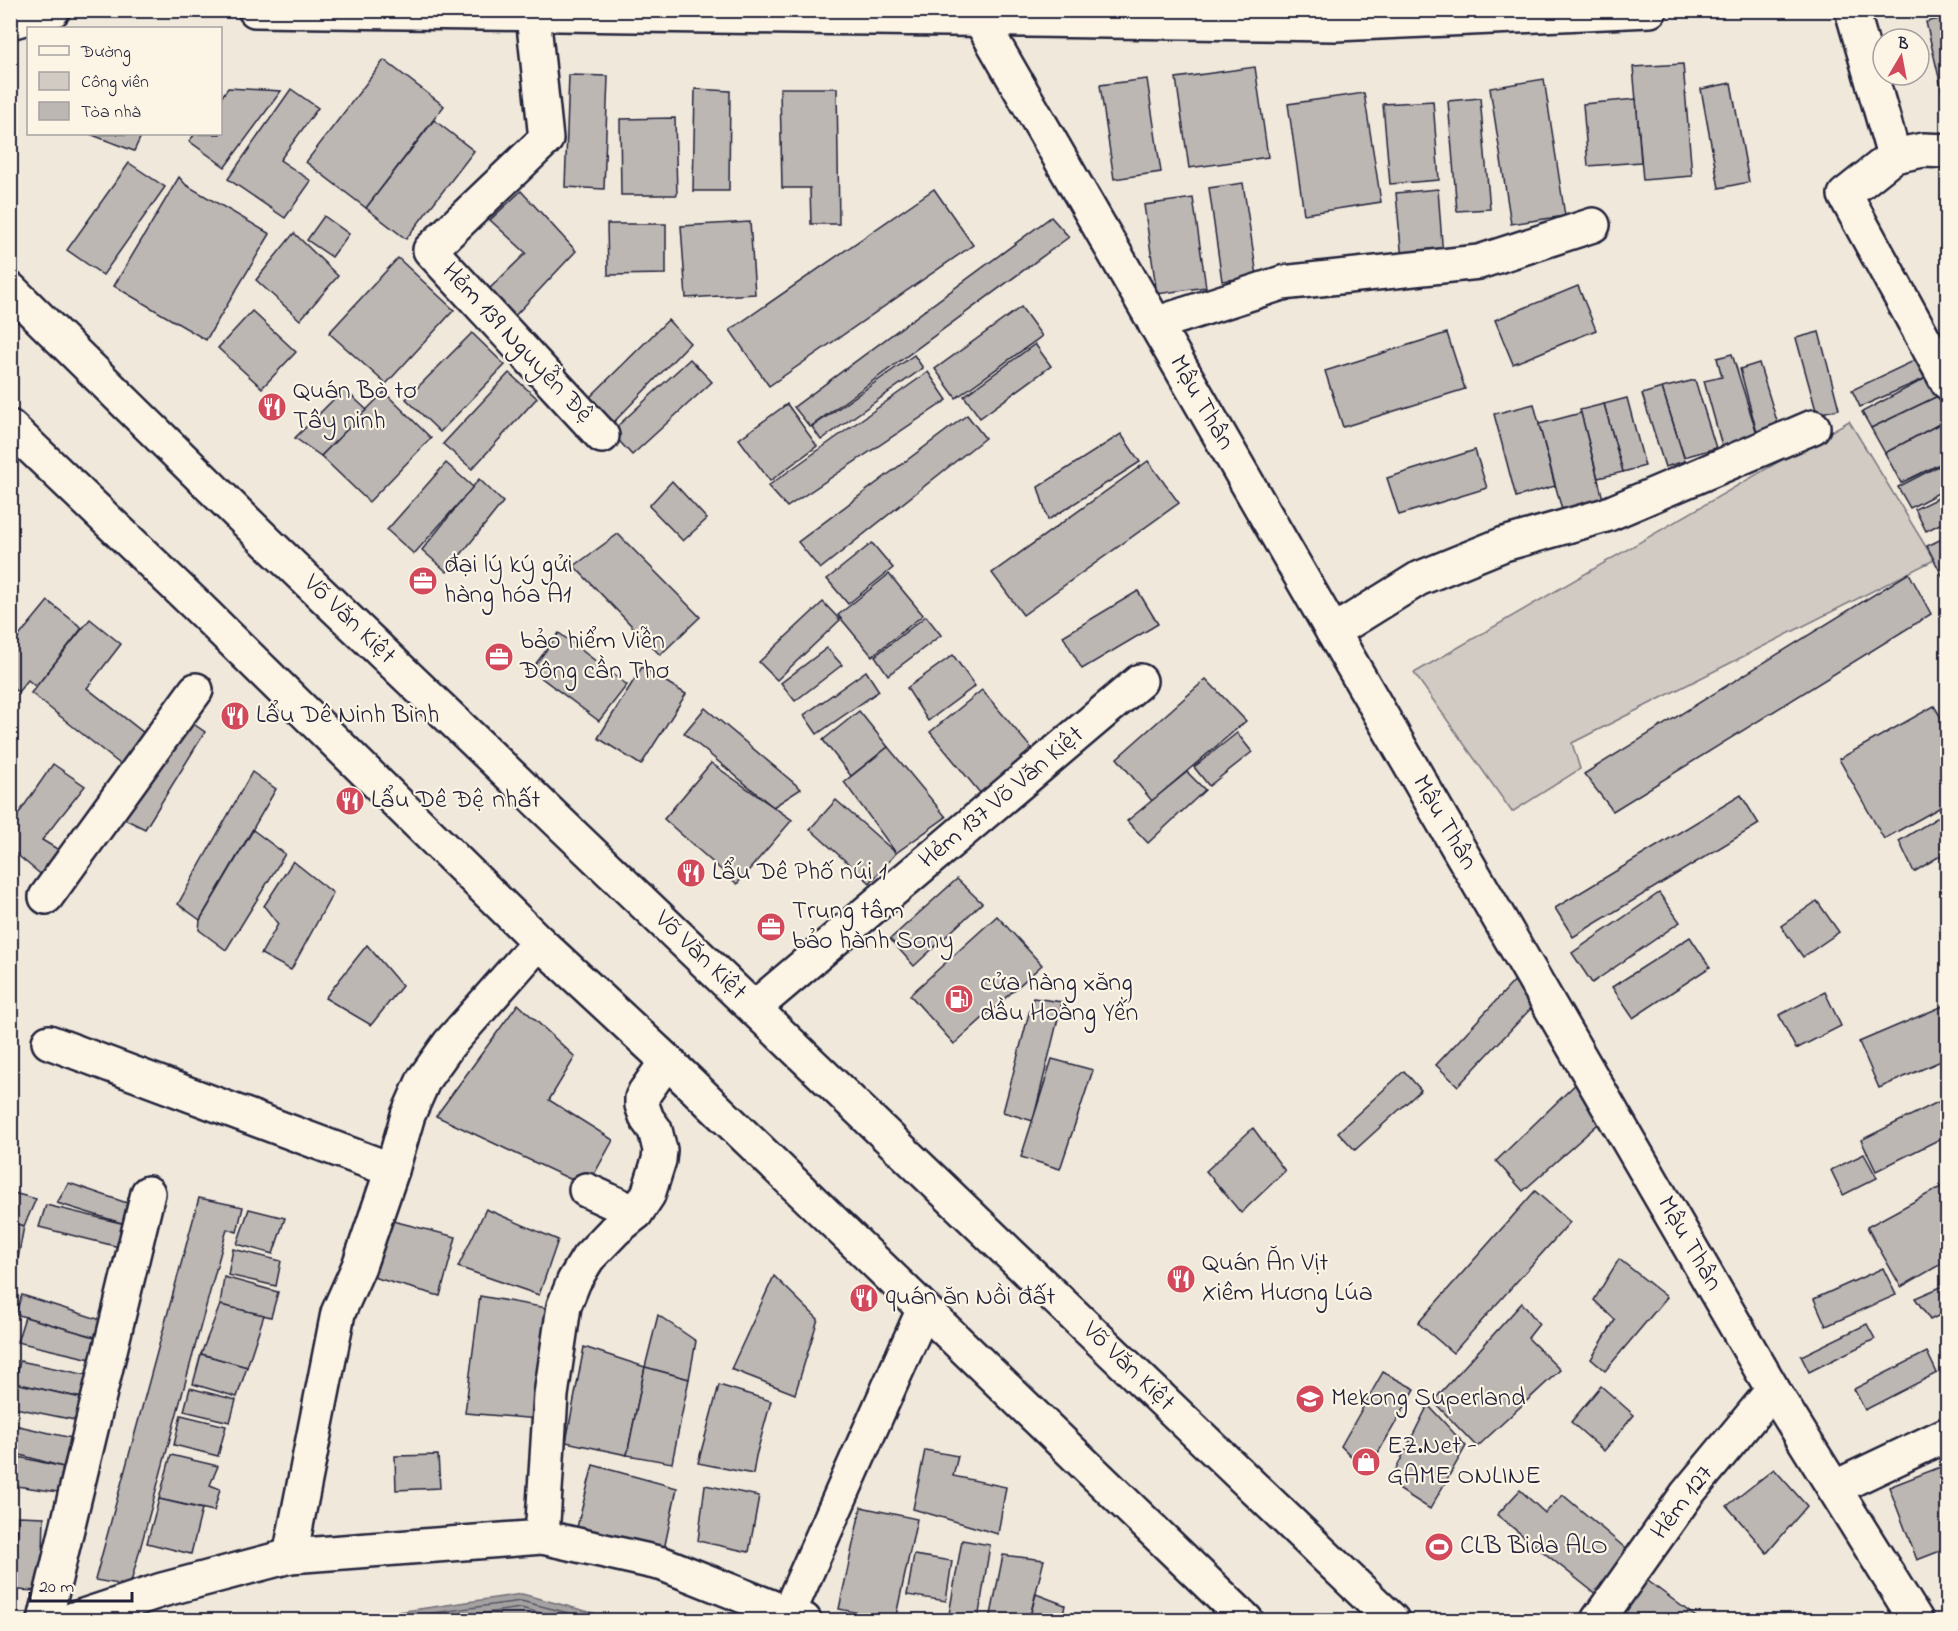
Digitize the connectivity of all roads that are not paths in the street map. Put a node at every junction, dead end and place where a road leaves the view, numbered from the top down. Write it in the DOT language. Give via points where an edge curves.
graph roads {
  1 [pos="28,10"];
  2 [pos="53,10"];
  3 [pos="255,10"];
  4 [pos="1650,10"];
  5 [pos="1852,10"];
  6 [pos="10,12"];
  7 [pos="533,15"];
  8 [pos="981,21"];
  9 [pos="10,22"];
  10 [pos="1947,151"];
  11 [pos="1894,156"];
  12 [pos="1593,225"];
  13 [pos="10,289"];
  14 [pos="1155,324"];
  15 [pos="1947,382"];
  16 [pos="10,427"];
  17 [pos="1813,427"];
  18 [pos="602,436"];
  19 [pos="1333,632"];
  20 [pos="1140,681"];
  21 [pos="195,690"];
  22 [pos="46,897"];
  23 [pos="539,942"];
  24 [pos="754,1008"];
  25 [pos="49,1042"];
  26 [pos="667,1061"];
  27 [pos="392,1170"];
  28 [pos="586,1190"];
  29 [pos="148,1193"];
  30 [pos="636,1213"];
  31 [pos="923,1311"];
  32 [pos="1773,1390"];
  33 [pos="1947,1434"];
  34 [pos="1834,1488"];
  35 [pos="542,1537"];
  36 [pos="290,1556"];
  37 [pos="796,1617"];
  38 [pos="45,1620"];
  39 [pos="71,1620"];
  40 [pos="1246,1620"];
  41 [pos="1392,1620"];
  42 [pos="1598,1620"];
  43 [pos="1916,1620"];
  1 -- 6 [label="street"];
  2 -- 9 [label="street"];
  3 -- 7 [label="street"];
  4 -- 8 [label="street" via="1335,24"];
  5 -- 11 [label="street"];
  7 -- 8 [label="street"];
  7 -- 18 [label="street, Hẻm 139 Nguyễn Đệ" via="546,139 430,250"];
  8 -- 14 [label="street, Mậu Thân"];
  10 -- 11 [label="street" via="1923,150"];
  11 -- 15 [label="street" via="1845,195"];
  12 -- 14 [label="street" via="1479,262 1282,283"];
  13 -- 24 [label="street, Võ Văn Kiệt" via="269,544"];
  14 -- 19 [label="street, Mậu Thân"];
  16 -- 23 [label="street"];
  17 -- 19 [label="street" via="1606,515 1504,544 1418,579"];
  19 -- 32 [label="street, Mậu Thân"];
  20 -- 24 [label="street, Hẻm 137 Võ Văn Kiệt"];
  21 -- 22 [label="street"];
  23 -- 26 [label="street"];
  23 -- 27 [label="street" via="449,1044 424,1079 408,1115"];
  24 -- 41 [label="street, Võ Văn Kiệt"];
  25 -- 27 [label="street"];
  26 -- 30 [label="street" via="642,1098 660,1150 648,1194"];
  26 -- 31 [label="street"];
  27 -- 36 [label="street" via="338,1314"];
  28 -- 30 [label="street"];
  29 -- 38 [label="street"];
  30 -- 35 [label="street" via="588,1258 564,1306 551,1395"];
  31 -- 37 [label="street"];
  31 -- 40 [label="street"];
  32 -- 34 [label="street, Mậu Thân"];
  32 -- 42 [label="street, Hẻm 127" via="1687,1494"];
  33 -- 34 [label="street"];
  34 -- 43 [label="street, Mậu Thân"];
  35 -- 36 [label="street"];
  35 -- 37 [label="street" via="663,1564"];
  36 -- 39 [label="street" via="162,1590"];
}
